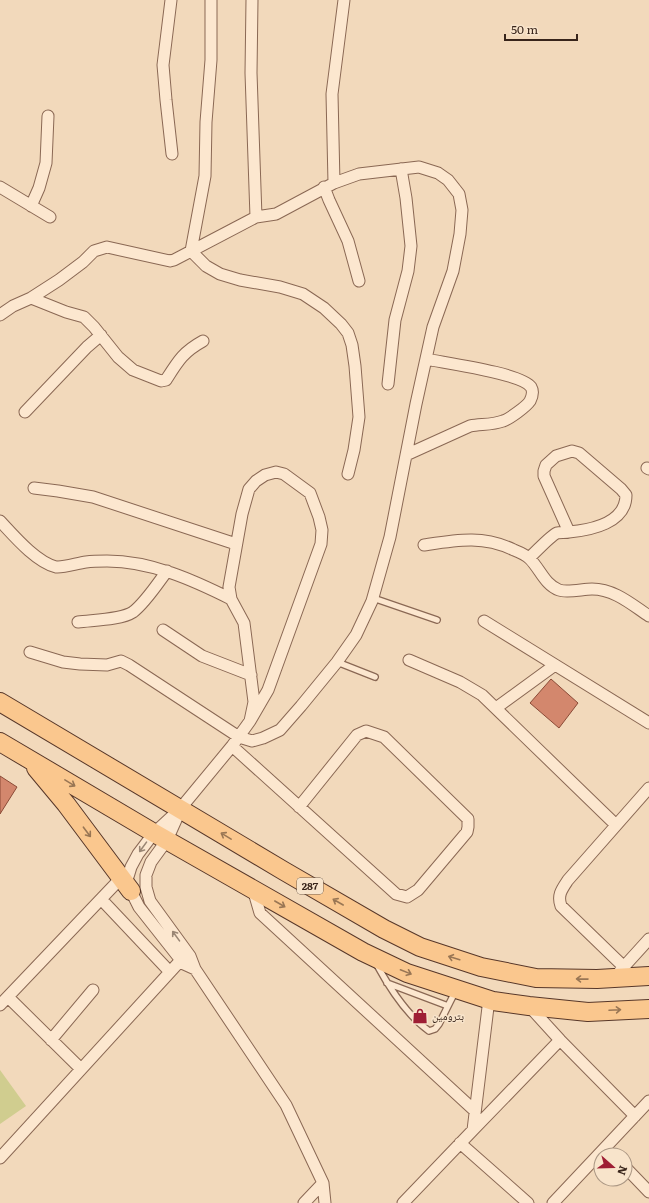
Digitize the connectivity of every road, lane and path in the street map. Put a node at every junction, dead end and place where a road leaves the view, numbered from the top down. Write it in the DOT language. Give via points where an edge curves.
graph roads {
  1 [pos="171,0"];
  2 [pos="211,0"];
  3 [pos="252,0"];
  4 [pos="344,0"];
  5 [pos="48,116"];
  6 [pos="172,154"];
  7 [pos="401,169"];
  8 [pos="329,185"];
  9 [pos="0,187"];
  10 [pos="31,206"];
  11 [pos="50,217"];
  12 [pos="256,217"];
  13 [pos="191,251"];
  14 [pos="359,281"];
  15 [pos="31,298"];
  16 [pos="0,315"];
  17 [pos="101,335"];
  18 [pos="202,341"];
  19 [pos="426,359"];
  20 [pos="388,384"];
  21 [pos="26,412"];
  22 [pos="406,455"];
  23 [pos="348,474"];
  24 [pos="34,488"];
  25 [pos="0,521"];
  26 [pos="569,532"];
  27 [pos="236,544"];
  28 [pos="424,545"];
  29 [pos="529,558"];
  30 [pos="167,571"];
  31 [pos="373,598"];
  32 [pos="231,599"];
  33 [pos="649,616"];
  34 [pos="437,620"];
  35 [pos="484,621"];
  36 [pos="78,622"];
  37 [pos="163,630"];
  38 [pos="30,652"];
  39 [pos="409,660"];
  40 [pos="337,662"];
  41 [pos="554,665"];
  42 [pos="251,675"];
  43 [pos="375,677"];
  44 [pos="0,702"];
  45 [pos="496,708"];
  46 [pos="250,721"];
  47 [pos="649,723"];
  48 [pos="239,737"];
  49 [pos="0,742"];
  50 [pos="232,746"];
  51 [pos="28,758"];
  52 [pos="649,788"];
  53 [pos="299,807"];
  54 [pos="180,809"];
  55 [pos="616,825"];
  56 [pos="160,837"];
  57 [pos="126,884"];
  58 [pos="253,889"];
  59 [pos="101,899"];
  60 [pos="649,939"];
  61 [pos="370,955"];
  62 [pos="181,960"];
  63 [pos="195,969"];
  64 [pos="170,972"];
  65 [pos="618,972"];
  66 [pos="649,976"];
  67 [pos="387,983"];
  68 [pos="456,989"];
  69 [pos="93,990"];
  70 [pos="489,999"];
  71 [pos="4,1001"];
  72 [pos="448,1006"];
  73 [pos="529,1006"];
  74 [pos="649,1009"];
  75 [pos="51,1040"];
  76 [pos="560,1040"];
  77 [pos="81,1069"];
  78 [pos="648,1104"];
  79 [pos="475,1111"];
  80 [pos="635,1116"];
  81 [pos="473,1130"];
  82 [pos="460,1143"];
  83 [pos="612,1147"];
  84 [pos="0,1158"];
  85 [pos="593,1166"];
  86 [pos="633,1175"];
  87 [pos="323,1183"];
  88 [pos="649,1192"];
  89 [pos="304,1203"];
  90 [pos="325,1203"];
  91 [pos="403,1203"];
  92 [pos="528,1203"];
  93 [pos="553,1203"];
  1 -- 6 [label="street" via="163,65"];
  2 -- 13 [label="street" via="211,60 205,176"];
  3 -- 12 [label="street" via="251,73"];
  4 -- 8 [label="street" via="332,94"];
  5 -- 10 [label="street" via="46,163"];
  7 -- 8 [label="street" via="359,174"];
  7 -- 19 [label="street" via="419,167 438,173 448,180 459,194 462,210 453,271"];
  7 -- 20 [label="street" via="412,246 395,320"];
  8 -- 12 [label="street" via="276,214"];
  8 -- 14 [label="street" via="329,200 348,241"];
  9 -- 10 [label="street"];
  10 -- 11 [label="street"];
  12 -- 13 [label="street"];
  13 -- 15 [label="street" via="170,261 107,247 94,251 83,262"];
  13 -- 23 [label="street" via="206,266 220,274 303,294 324,308 348,333 355,366 359,417"];
  15 -- 16 [label="street"];
  15 -- 17 [label="street" via="84,317"];
  17 -- 18 [label="street" via="118,357 133,370 161,382 166,380 181,356"];
  17 -- 21 [label="street"];
  19 -- 22 [label="street"];
  19 -- 22 [label="street" via="512,377 528,384 533,391 532,397 528,404 504,421 470,426"];
  22 -- 31 [label="street" via="390,537"];
  24 -- 27 [label="street" via="93,497"];
  25 -- 30 [label="street" via="37,557 57,567 110,561"];
  26 -- 26 [label="street" via="607,524 623,508 626,501 626,495 621,489 579,453 572,451 556,456 546,465 544,471"];
  26 -- 29 [label="street" via="557,533"];
  27 -- 32 [label="street" via="229,587"];
  27 -- 46 [label="street" via="249,489 260,478 276,472 284,474 310,493 322,530 322,544 268,690"];
  28 -- 29 [label="street" via="462,539 484,540 507,546"];
  29 -- 33 [label="street" via="548,583 559,591 606,590"];
  30 -- 32 [label="street" via="198,582"];
  30 -- 36 [label="street" via="133,612 122,617"];
  31 -- 34 [label="lane"];
  31 -- 40 [label="street" via="356,635"];
  32 -- 42 [label="street" via="244,623"];
  35 -- 41 [label="street"];
  37 -- 42 [label="street" via="202,656"];
  38 -- 48 [label="street" via="63,662 107,665 121,661 129,664"];
  39 -- 45 [label="street" via="460,682 482,695"];
  40 -- 43 [label="lane"];
  40 -- 48 [label="street" via="280,730 252,741"];
  41 -- 45 [label="street"];
  41 -- 47 [label="street"];
  42 -- 46 [label="street" via="254,702"];
  44 -- 54 [label="main road, 287"];
  45 -- 55 [label="street"];
  46 -- 48 [label="street"];
  48 -- 50 [label="street"];
  49 -- 51 [label="main road"];
  50 -- 53 [label="street"];
  50 -- 54 [label="street"];
  51 -- 56 [label="main road, one-way"];
  51 -- 57 [label="main road, one-way"];
  52 -- 55 [label="street"];
  53 -- 53 [label="street" via="357,735 366,731 384,737 468,819 468,827 467,832 418,890 407,897 396,894"];
  54 -- 56 [label="street"];
  54 -- 56 [label="street"];
  65 -- 54 [label="main road, 287, one-way" via="597,979 536,978 480,967 420,947 377,925"];
  55 -- 65 [label="street" via="568,880 559,893 559,900 561,906"];
  56 -- 57 [label="street, one-way" via="138,854"];
  56 -- 58 [label="main road"];
  63 -- 56 [label="street, one-way" via="190,956 150,901 146,887 146,875"];
  57 -- 59 [label="street"];
  57 -- 62 [label="street" via="139,907"];
  58 -- 61 [label="main road, one-way"];
  58 -- 79 [label="street" via="260,913"];
  59 -- 64 [label="street"];
  59 -- 71 [label="street"];
  60 -- 65 [label="street"];
  61 -- 67 [label="lane"];
  61 -- 68 [label="main road, one-way" via="408,973"];
  62 -- 63 [label="street"];
  62 -- 64 [label="street"];
  63 -- 87 [label="street" via="286,1105"];
  64 -- 77 [label="street"];
  65 -- 66 [label="main road, 287"];
  67 -- 72 [label="lane"];
  67 -- 72 [label="lane" via="415,1020 429,1031 439,1024"];
  68 -- 70 [label="main road"];
  68 -- 72 [label="lane"];
  69 -- 75 [label="street"];
  70 -- 73 [label="main road"];
  70 -- 79 [label="street"];
  71 -- 75 [label="street"];
  73 -- 74 [label="main road, one-way" via="588,1012"];
  73 -- 76 [label="street"];
  75 -- 77 [label="street"];
  76 -- 80 [label="street"];
  76 -- 81 [label="street"];
  77 -- 84 [label="street"];
  78 -- 80 [label="street"];
  79 -- 81 [label="street"];
  80 -- 83 [label="street"];
  81 -- 82 [label="street"];
  82 -- 91 [label="street"];
  82 -- 92 [label="street"];
  85 -- 93 [label="street"];
  86 -- 88 [label="street"];
  87 -- 89 [label="street"];
  87 -- 90 [label="street"];
}
